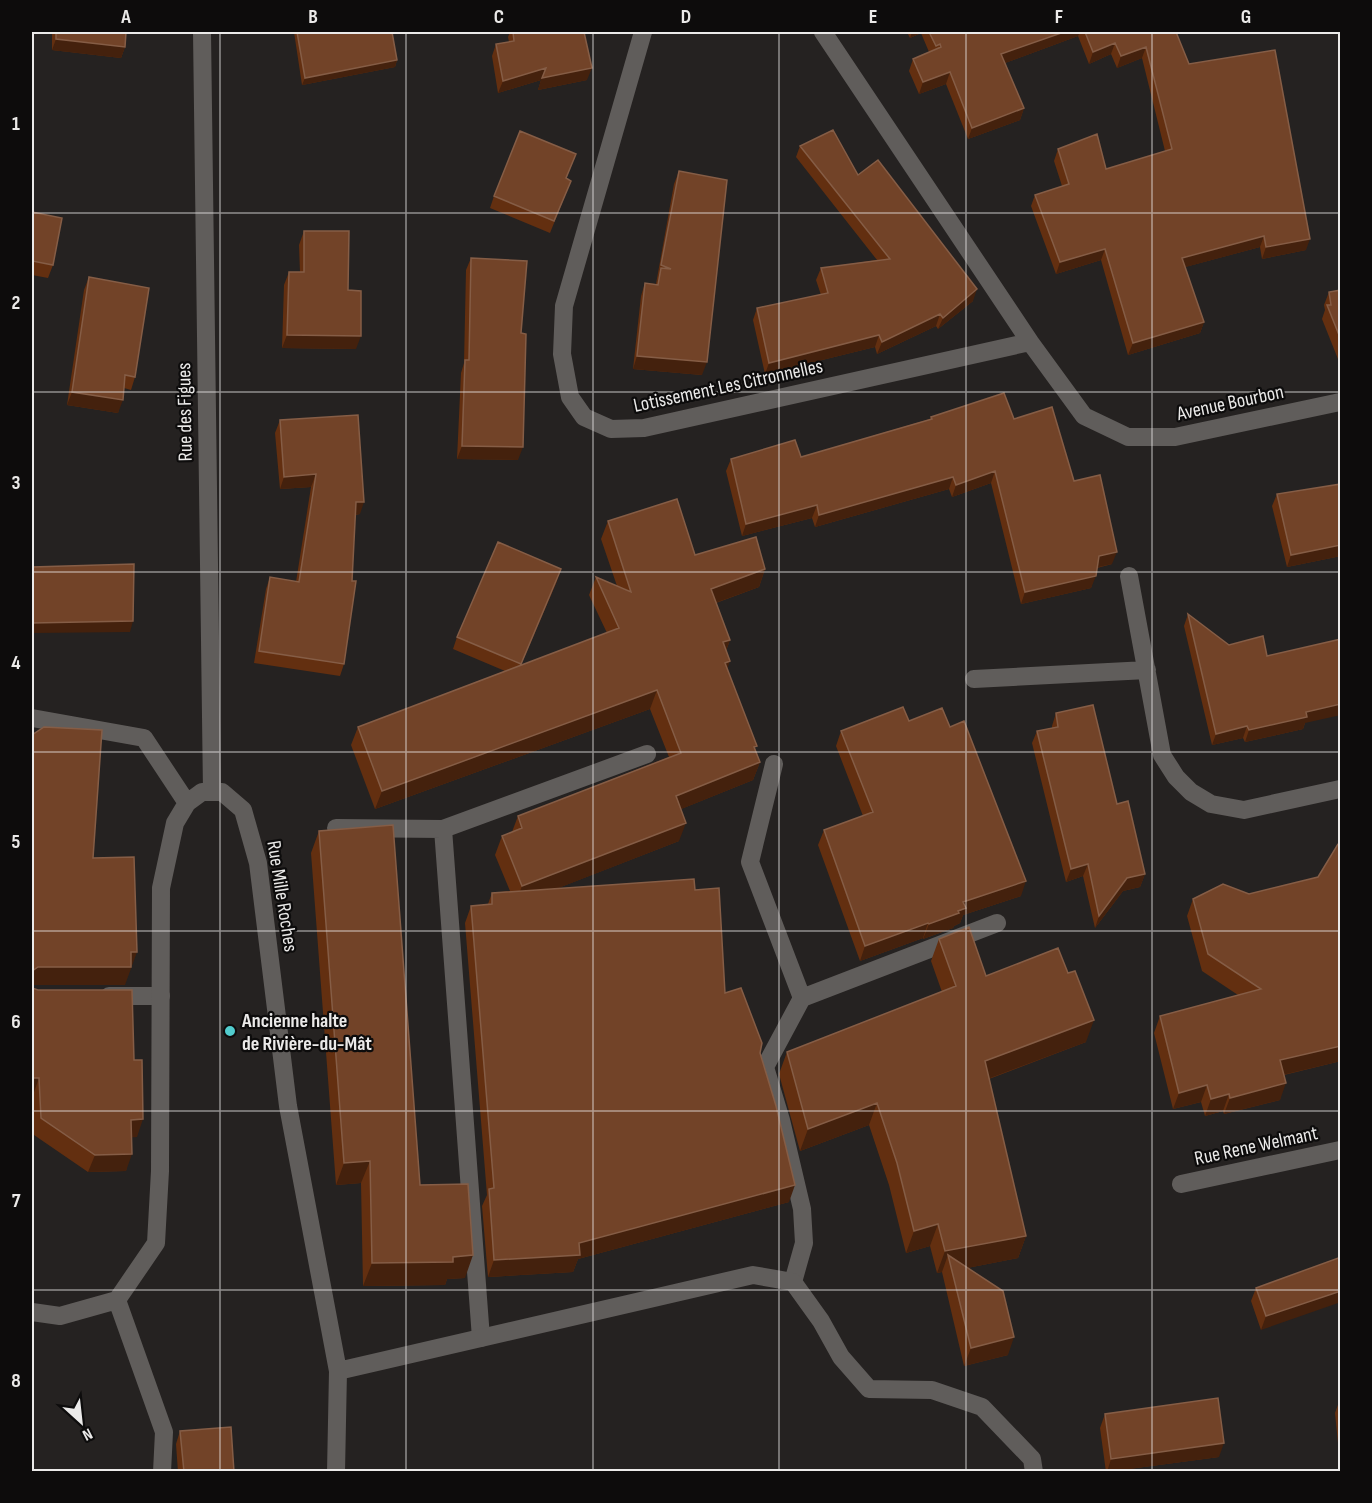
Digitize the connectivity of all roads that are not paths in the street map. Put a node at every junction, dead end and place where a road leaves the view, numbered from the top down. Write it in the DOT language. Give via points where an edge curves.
graph roads {
  1 [pos="202,32"];
  2 [pos="643,32"];
  3 [pos="823,32"];
  4 [pos="1030,342"];
  5 [pos="1341,402"];
  6 [pos="1130,576"];
  7 [pos="1147,670"];
  8 [pos="974,679"];
  9 [pos="32,718"];
  10 [pos="647,754"];
  11 [pos="774,764"];
  12 [pos="1341,789"];
  13 [pos="212,792"];
  14 [pos="187,803"];
  15 [pos="336,828"];
  16 [pos="443,829"];
  17 [pos="997,923"];
  18 [pos="90,996"];
  19 [pos="161,996"];
  20 [pos="802,998"];
  21 [pos="1341,1150"];
  22 [pos="1181,1184"];
  23 [pos="793,1282"];
  24 [pos="117,1300"];
  25 [pos="32,1312"];
  26 [pos="482,1338"];
  27 [pos="338,1371"];
  28 [pos="162,1472"];
  29 [pos="336,1472"];
  30 [pos="1034,1472"];
  1 -- 13 [label="street, Rue des Figues"];
  2 -- 4 [label="street, Lotissement Les Citronnelles" via="564,306 561,354 570,397 584,417 611,429 644,428"];
  3 -- 4 [label="street"];
  4 -- 5 [label="street, Avenue Bourbon" via="1084,416 1128,437 1175,437"];
  6 -- 7 [label="street"];
  7 -- 8 [label="street"];
  7 -- 12 [label="street" via="1162,754 1191,792 1211,804 1244,810"];
  9 -- 14 [label="street" via="144,738"];
  10 -- 16 [label="street"];
  11 -- 20 [label="street" via="750,862"];
  13 -- 14 [label="street" via="202,792"];
  13 -- 27 [label="street, Rue Mille Roches" via="222,792 243,810 258,863 288,1106"];
  14 -- 19 [label="street" via="175,823 161,888"];
  15 -- 16 [label="street"];
  16 -- 26 [label="street"];
  17 -- 20 [label="street"];
  18 -- 19 [label="street"];
  19 -- 24 [label="street" via="156,1243"];
  20 -- 23 [label="street" via="765,1067 802,1209 804,1243"];
  21 -- 22 [label="street, Rue Rene Welmant"];
  23 -- 26 [label="street" via="753,1275"];
  23 -- 30 [label="street" via="841,1357 869,1389 932,1390 982,1407 1032,1459"];
  24 -- 25 [label="street" via="60,1316"];
  24 -- 28 [label="street" via="164,1432"];
  26 -- 27 [label="street"];
  27 -- 29 [label="street, Rue Mille Roches"];
}
